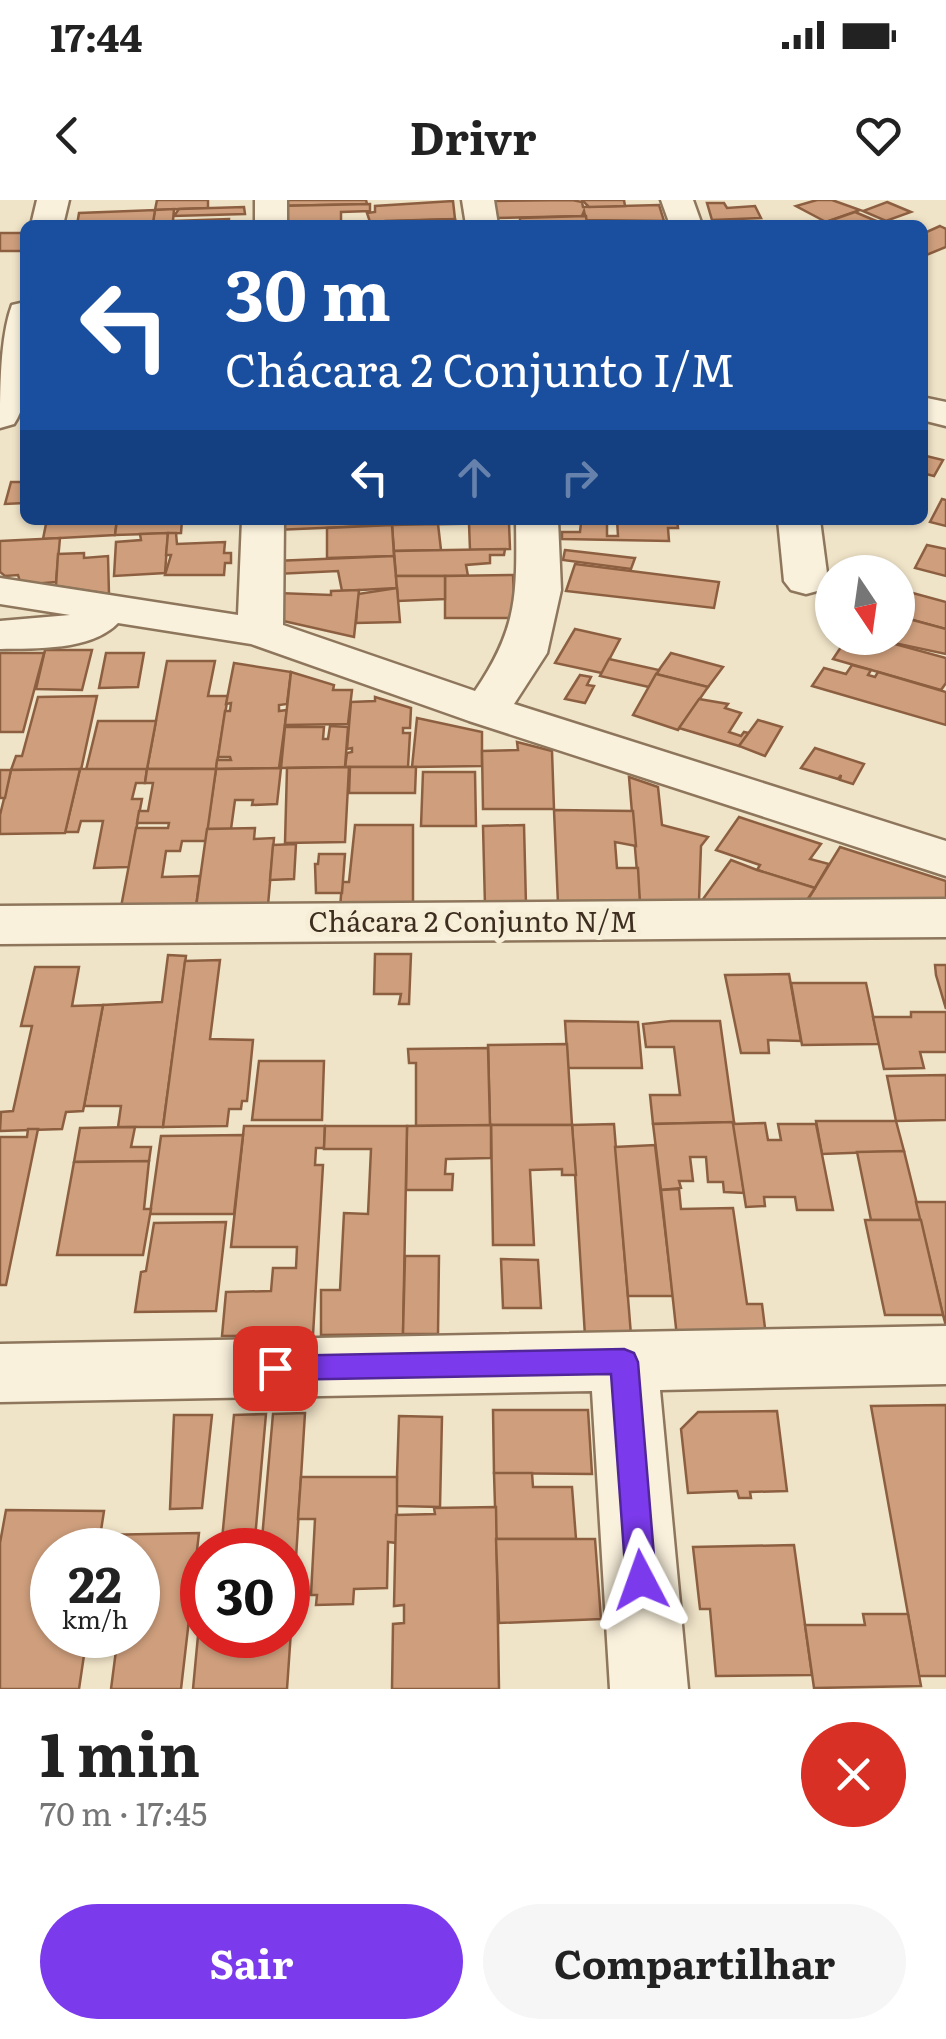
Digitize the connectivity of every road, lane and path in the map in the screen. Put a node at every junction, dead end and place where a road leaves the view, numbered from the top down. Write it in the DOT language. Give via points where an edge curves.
graph roads {
  1 [pos="20,334"];
  2 [pos="0,416"];
  3 [pos="263,525"];
  4 [pos="536,525"];
  5 [pos="800,525"];
  6 [pos="806,581"];
  7 [pos="0,590"];
  8 [pos="112,610"];
  9 [pos="260,632"];
  10 [pos="0,634"];
  11 [pos="486,711"];
  12 [pos="939,840"];
  13 [pos="946,918"];
  14 [pos="0,925"];
  15 [pos="946,1356"];
  16 [pos="624,1362"];
  17 [pos="1,1378"];
  18 [pos="650,1689"];
  1 -- 2 [label="street"];
  3 -- 9 [label="street"];
  4 -- 11 [label="street" via="539,590 524,653"];
  5 -- 6 [label="street"];
  7 -- 8 [label="street"];
  8 -- 9 [label="street"];
  8 -- 10 [label="street" via="86,627"];
  9 -- 11 [label="street"];
  11 -- 12 [label="street"];
  13 -- 14 [label="street, Chácara 2 Conjunto N/M"];
  15 -- 16 [label="street"];
  16 -- 17 [label="street"];
  16 -- 18 [label="street"];
}
